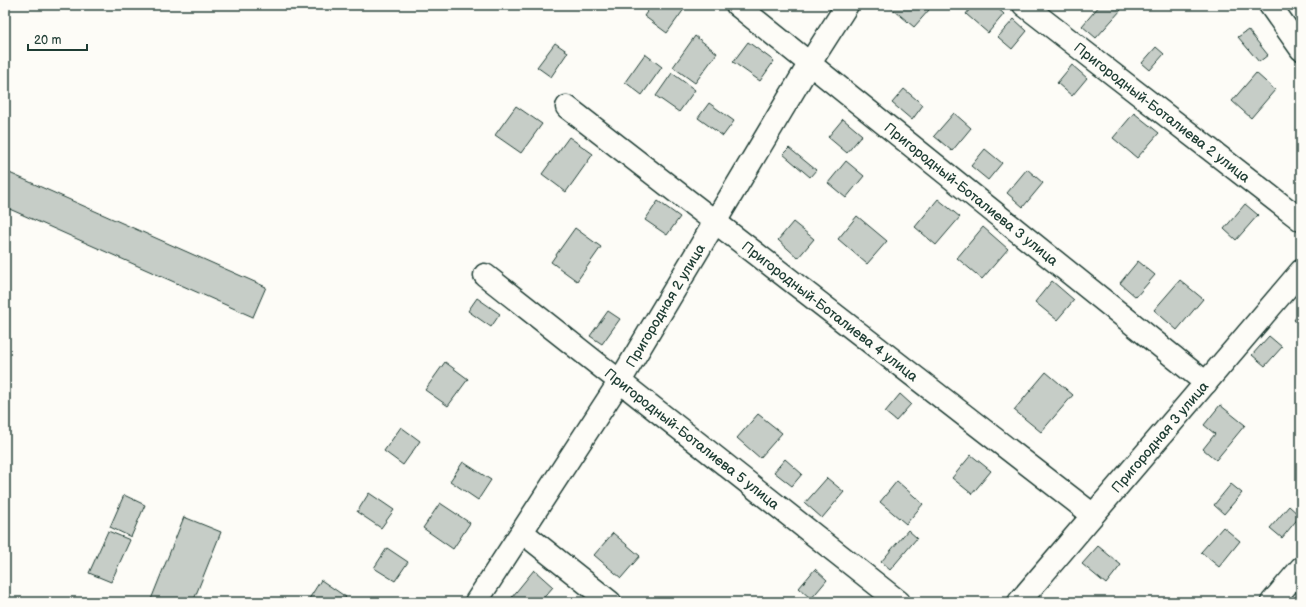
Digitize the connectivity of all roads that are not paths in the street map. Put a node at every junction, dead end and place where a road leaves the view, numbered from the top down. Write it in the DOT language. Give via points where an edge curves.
graph roads {
  1 [pos="737,5"];
  2 [pos="847,5"];
  3 [pos="1024,5"];
  4 [pos="1270,5"];
  5 [pos="1301,49"];
  6 [pos="810,63"];
  7 [pos="567,108"];
  8 [pos="1301,220"];
  9 [pos="715,222"];
  10 [pos="1301,272"];
  11 [pos="485,275"];
  12 [pos="620,381"];
  13 [pos="1206,383"];
  14 [pos="1093,515"];
  15 [pos="522,532"];
  16 [pos="1301,568"];
  17 [pos="476,602"];
  18 [pos="610,602"];
  19 [pos="899,602"];
  20 [pos="1018,602"];
  21 [pos="1272,602"];
  1 -- 6 [label="street, Пригородный-Боталиева 3 улица"];
  2 -- 6 [label="street, Пригородная 2 улица"];
  3 -- 8 [label="street, Пригородный-Боталиева 2 улица"];
  4 -- 5 [label="street"];
  6 -- 9 [label="street, Пригородная 2 улица"];
  6 -- 13 [label="street, Пригородный-Боталиева 3 улица"];
  7 -- 9 [label="street, Пригородный-Боталиева 4 улица"];
  9 -- 12 [label="street, Пригородная 2 улица"];
  9 -- 14 [label="street, Пригородный-Боталиева 4 улица"];
  10 -- 13 [label="street, Пригородная 3 улица"];
  11 -- 12 [label="street, Пригородный-Боталиева 5 улица"];
  12 -- 15 [label="street, Пригородная 2 улица"];
  12 -- 19 [label="street, Пригородный-Боталиева 5 улица"];
  13 -- 14 [label="street, Пригородная 3 улица"];
  14 -- 20 [label="street, Пригородная 3 улица"];
  15 -- 17 [label="street, Пригородная 2 улица"];
  15 -- 18 [label="street"];
  16 -- 21 [label="street"];
}
